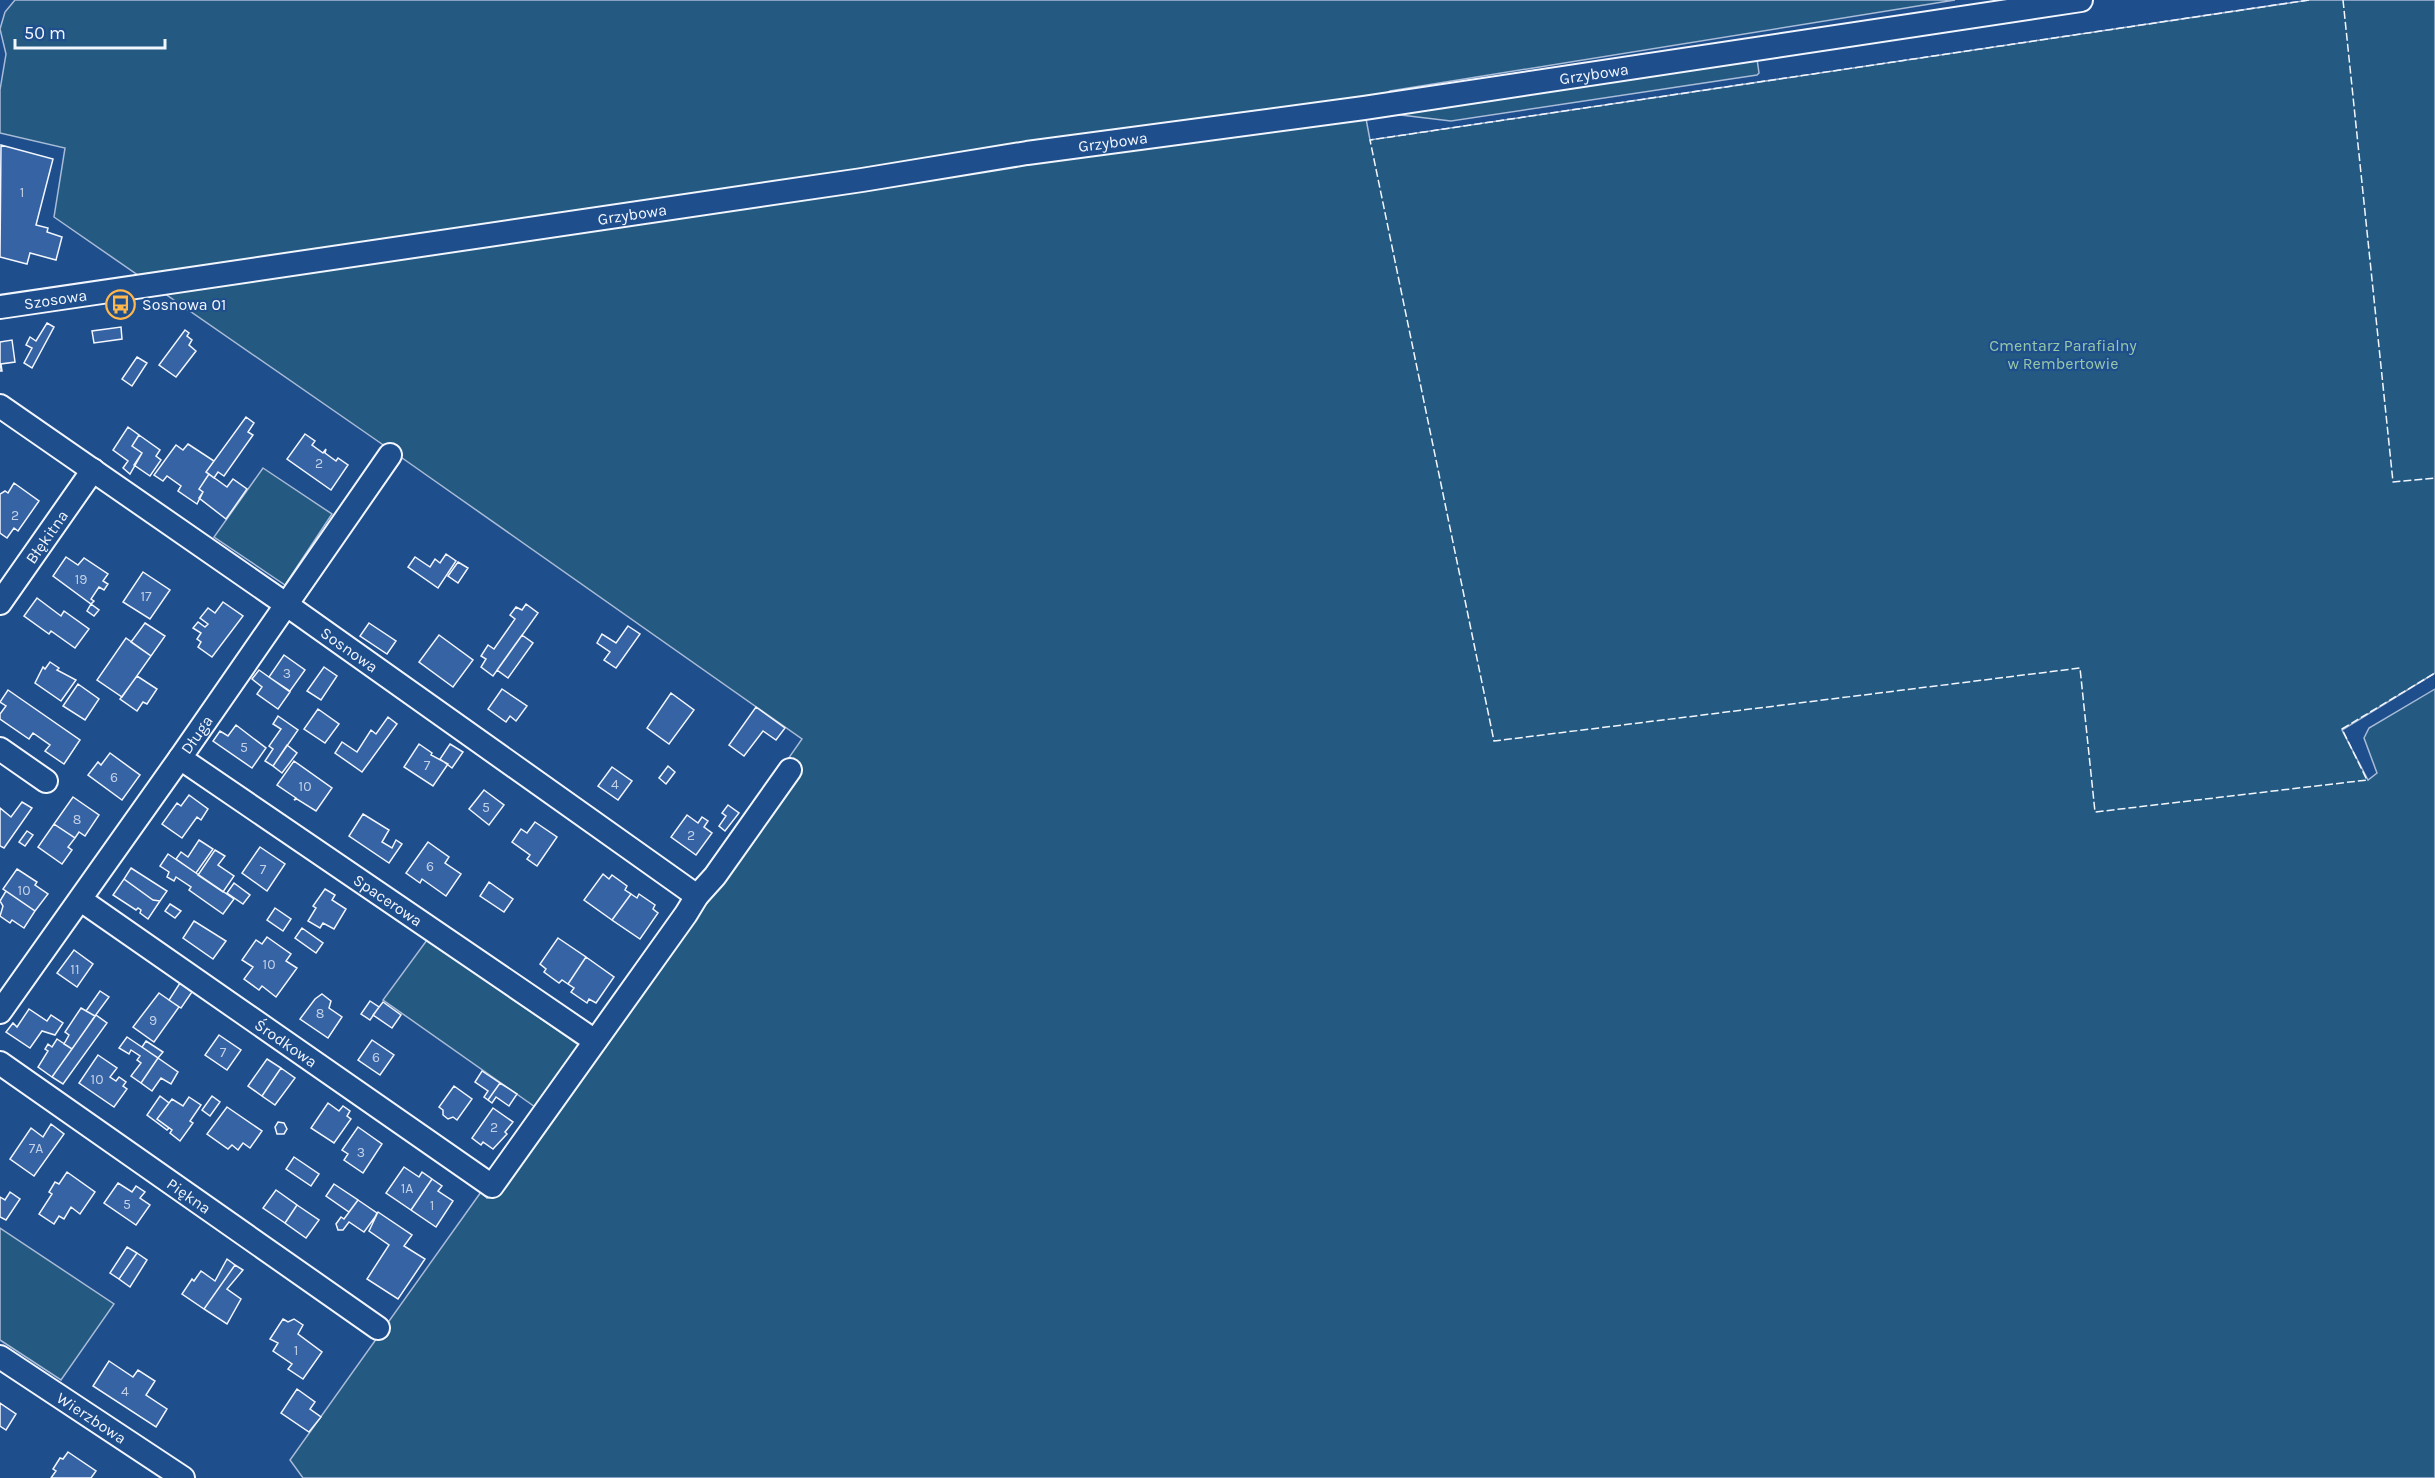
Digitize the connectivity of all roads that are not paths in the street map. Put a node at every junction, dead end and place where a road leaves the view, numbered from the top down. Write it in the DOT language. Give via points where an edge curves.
graph roads {
  1 [pos="2081,0"];
  2 [pos="145,285"];
  3 [pos="0,307"];
  4 [pos="0,406"];
  5 [pos="390,455"];
  6 [pos="93,470"];
  7 [pos="0,603"];
  8 [pos="286,605"];
  9 [pos="0,749"];
  10 [pos="180,758"];
  11 [pos="790,770"];
  12 [pos="46,781"];
  13 [pos="697,896"];
  14 [pos="81,900"];
  15 [pos="0,1012"];
  16 [pos="595,1041"];
  17 [pos="0,1063"];
  18 [pos="378,1328"];
  19 [pos="0,1357"];
  20 [pos="183,1478"];
  1 -- 2 [label="street, Grzybowa"];
  2 -- 3 [label="street, Szosowa"];
  4 -- 6 [label="street, Sosnowa"];
  5 -- 8 [label="street, Długa"];
  6 -- 7 [label="street, Błękitna"];
  6 -- 8 [label="street, Sosnowa"];
  8 -- 10 [label="street, Długa"];
  8 -- 13 [label="street, Sosnowa"];
  9 -- 12 [label="street"];
  10 -- 14 [label="street, Długa"];
  10 -- 16 [label="street, Spacerowa"];
  11 -- 13 [label="street"];
  13 -- 16 [label="street"];
  14 -- 15 [label="street, Długa"];
  14 -- 16 [label="street, Środkowa" via="492,1186"];
  17 -- 18 [label="street, Piękna"];
  19 -- 20 [label="street, Wierzbowa"];
}
